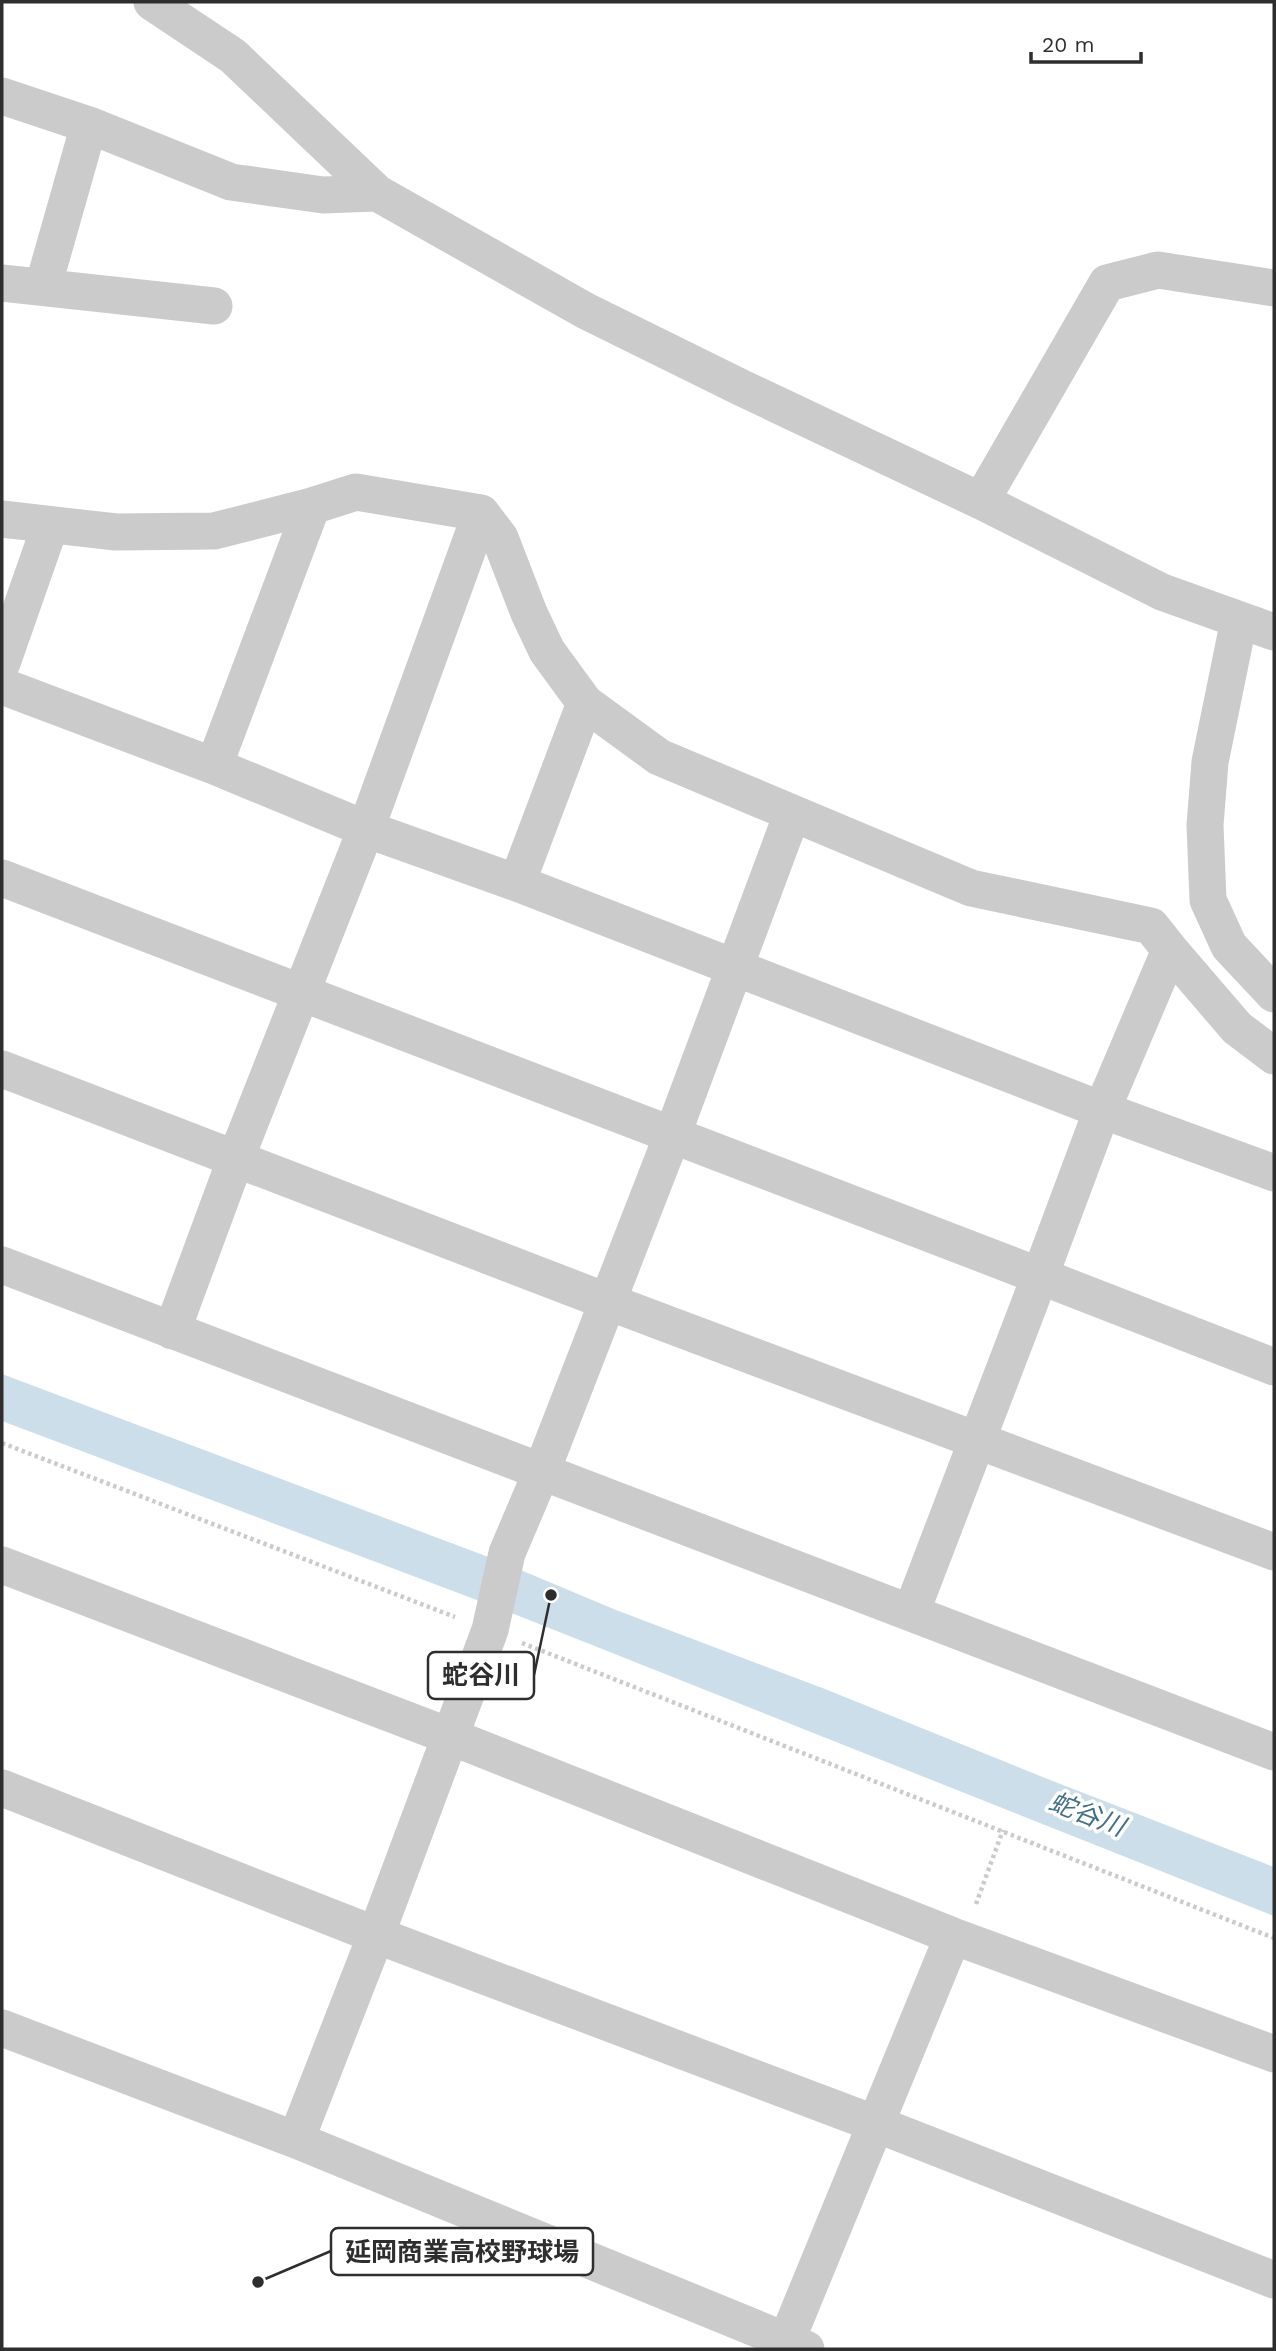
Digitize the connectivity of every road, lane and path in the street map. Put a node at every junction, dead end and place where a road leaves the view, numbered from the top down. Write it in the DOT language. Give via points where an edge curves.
graph roads {
  1 [pos="152,2"];
  2 [pos="2,96"];
  3 [pos="89,125"];
  4 [pos="377,193"];
  5 [pos="2,283"];
  6 [pos="43,287"];
  7 [pos="1274,288"];
  8 [pos="214,306"];
  9 [pos="981,501"];
  10 [pos="312,506"];
  11 [pos="481,513"];
  12 [pos="2,519"];
  13 [pos="50,526"];
  14 [pos="1239,620"];
  15 [pos="1274,632"];
  16 [pos="2,663"];
  17 [pos="2,686"];
  18 [pos="585,703"];
  19 [pos="214,766"];
  20 [pos="792,814"];
  21 [pos="366,830"];
  22 [pos="2,878"];
  23 [pos="517,883"];
  24 [pos="1170,950"];
  25 [pos="734,967"];
  26 [pos="301,994"];
  27 [pos="1274,994"];
  28 [pos="1274,1056"];
  29 [pos="2,1069"];
  30 [pos="1102,1110"];
  31 [pos="672,1136"];
  32 [pos="236,1158"];
  33 [pos="1274,1173"];
  34 [pos="2,1265"];
  35 [pos="1040,1276"];
  36 [pos="606,1301"];
  37 [pos="172,1331"];
  38 [pos="1274,1367"];
  39 [pos="977,1439"];
  40 [pos="2,1443"];
  41 [pos="541,1472"];
  42 [pos="1274,1552"];
  43 [pos="2,1565"];
  44 [pos="911,1613"];
  45 [pos="490,1630"];
  46 [pos="449,1736"];
  47 [pos="1274,1752"];
  48 [pos="2,1788"];
  49 [pos="1003,1830"];
  50 [pos="376,1935"];
  51 [pos="958,1938"];
  52 [pos="1274,1938"];
  53 [pos="2,2028"];
  54 [pos="1274,2054"];
  55 [pos="876,2124"];
  56 [pos="296,2140"];
  57 [pos="1274,2280"];
  58 [pos="796,2345"];
  1 -- 4 [label="street" via="233,57"];
  2 -- 3 [label="street"];
  3 -- 4 [label="street" via="231,181 323,195"];
  3 -- 6 [label="street"];
  4 -- 9 [label="street" via="586,311"];
  5 -- 6 [label="street"];
  6 -- 8 [label="street"];
  7 -- 9 [label="street" via="1158,270 1107,283"];
  9 -- 14 [label="street" via="1162,592"];
  10 -- 11 [label="street" via="356,492"];
  10 -- 13 [label="street" via="214,531 116,532"];
  10 -- 19 [label="street"];
  11 -- 18 [label="street" via="500,538 547,651"];
  11 -- 21 [label="street"];
  12 -- 13 [label="street"];
  13 -- 16 [label="street"];
  14 -- 15 [label="street"];
  14 -- 27 [label="street" via="1210,762 1205,825 1208,900 1229,946"];
  17 -- 19 [label="street"];
  18 -- 20 [label="street" via="659,757"];
  18 -- 23 [label="street"];
  19 -- 21 [label="street"];
  20 -- 24 [label="street" via="971,888 1151,926"];
  20 -- 25 [label="street"];
  21 -- 23 [label="street"];
  21 -- 26 [label="street"];
  22 -- 26 [label="street"];
  23 -- 25 [label="street"];
  24 -- 28 [label="street" via="1237,1028"];
  24 -- 30 [label="street"];
  25 -- 30 [label="street"];
  25 -- 31 [label="street"];
  26 -- 31 [label="street"];
  26 -- 32 [label="street"];
  29 -- 32 [label="street"];
  30 -- 33 [label="street"];
  30 -- 35 [label="street"];
  31 -- 35 [label="street"];
  31 -- 36 [label="street"];
  32 -- 36 [label="street"];
  32 -- 37 [label="street"];
  34 -- 37 [label="street"];
  35 -- 38 [label="street"];
  35 -- 39 [label="street"];
  36 -- 39 [label="street"];
  36 -- 41 [label="street"];
  37 -- 41 [label="street"];
  39 -- 42 [label="street"];
  39 -- 44 [label="street"];
  40 -- 45 [label="path"];
  41 -- 44 [label="street"];
  41 -- 45 [label="street" via="507,1553"];
  43 -- 46 [label="street"];
  44 -- 47 [label="street"];
  45 -- 46 [label="street"];
  45 -- 49 [label="path"];
  46 -- 50 [label="street"];
  46 -- 51 [label="street"];
  48 -- 50 [label="street"];
  49 -- 51 [label="path"];
  49 -- 52 [label="path"];
  50 -- 55 [label="street"];
  50 -- 56 [label="street"];
  51 -- 54 [label="street"];
  51 -- 55 [label="street"];
  53 -- 56 [label="street"];
  55 -- 57 [label="street"];
  55 -- 58 [label="street"];
  56 -- 58 [label="street"];
}
